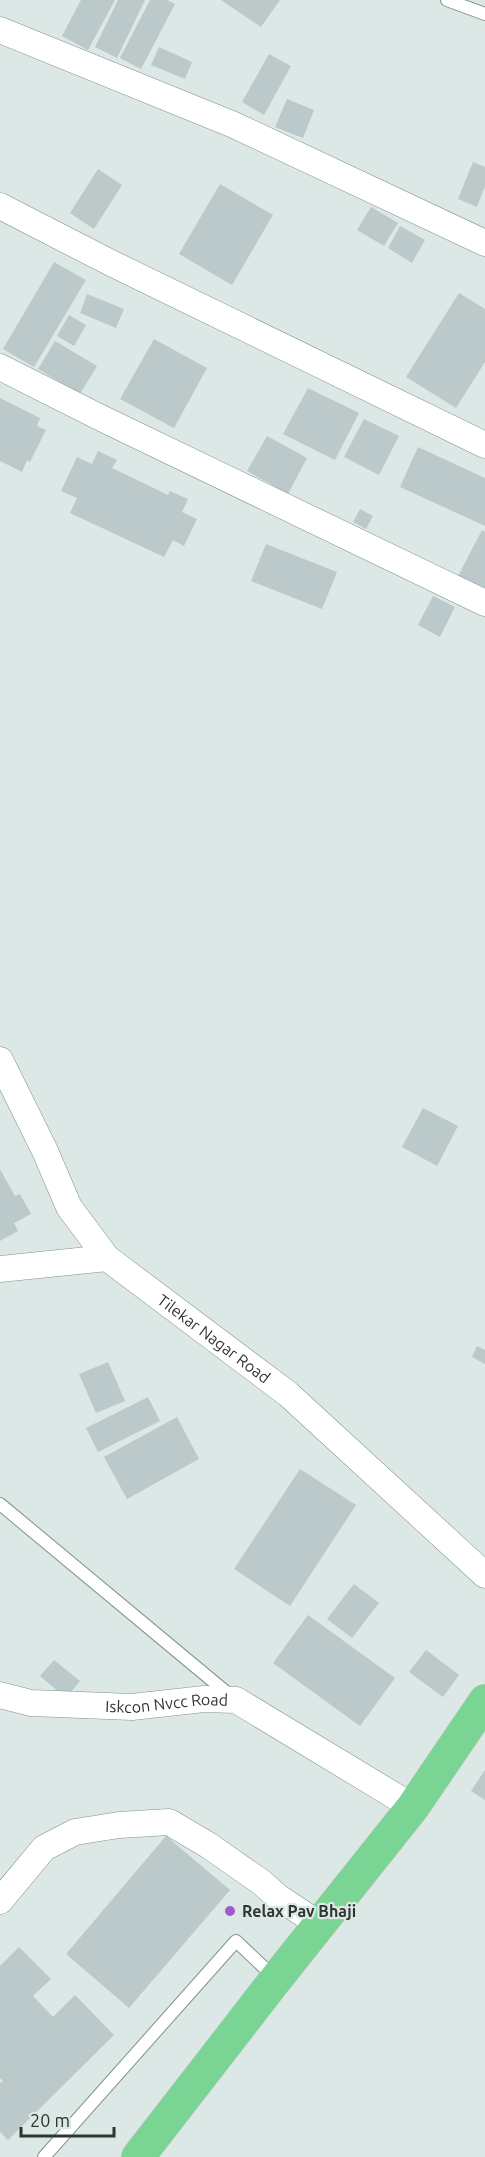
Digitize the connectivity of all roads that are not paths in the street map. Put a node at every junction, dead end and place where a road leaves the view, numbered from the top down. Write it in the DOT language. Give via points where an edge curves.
graph roads {
  1 [pos="447,0"];
  2 [pos="485,14"];
  3 [pos="0,30"];
  4 [pos="0,206"];
  5 [pos="485,243"];
  6 [pos="0,367"];
  7 [pos="485,444"];
  8 [pos="485,603"];
  9 [pos="0,1060"];
  10 [pos="107,1258"];
  11 [pos="0,1269"];
  12 [pos="0,1504"];
  13 [pos="485,1575"];
  14 [pos="0,1695"];
  15 [pos="236,1700"];
  16 [pos="485,1701"];
  17 [pos="413,1807"];
  18 [pos="0,1901"];
  19 [pos="320,1925"];
  20 [pos="276,1979"];
  21 [pos="44,2157"];
  22 [pos="138,2157"];
  1 -- 2 [label="lane"];
  3 -- 5 [label="street" via="234,125"];
  4 -- 7 [label="street"];
  6 -- 8 [label="street"];
  9 -- 10 [label="street, Tilekar Nagar Road" via="69,1207"];
  10 -- 11 [label="street"];
  10 -- 13 [label="street, Tilekar Nagar Road" via="288,1394"];
  12 -- 15 [label="lane"];
  14 -- 15 [label="street, Iskcon Nvcc Road" via="31,1703 132,1707 204,1699"];
  15 -- 17 [label="street, Iskcon Nvcc Road"];
  16 -- 17 [label="highway"];
  17 -- 19 [label="highway"];
  18 -- 19 [label="street" via="44,1848 75,1832 169,1822 217,1851"];
  19 -- 20 [label="highway"];
  20 -- 21 [label="lane" via="236,1941"];
  20 -- 22 [label="highway"];
}
